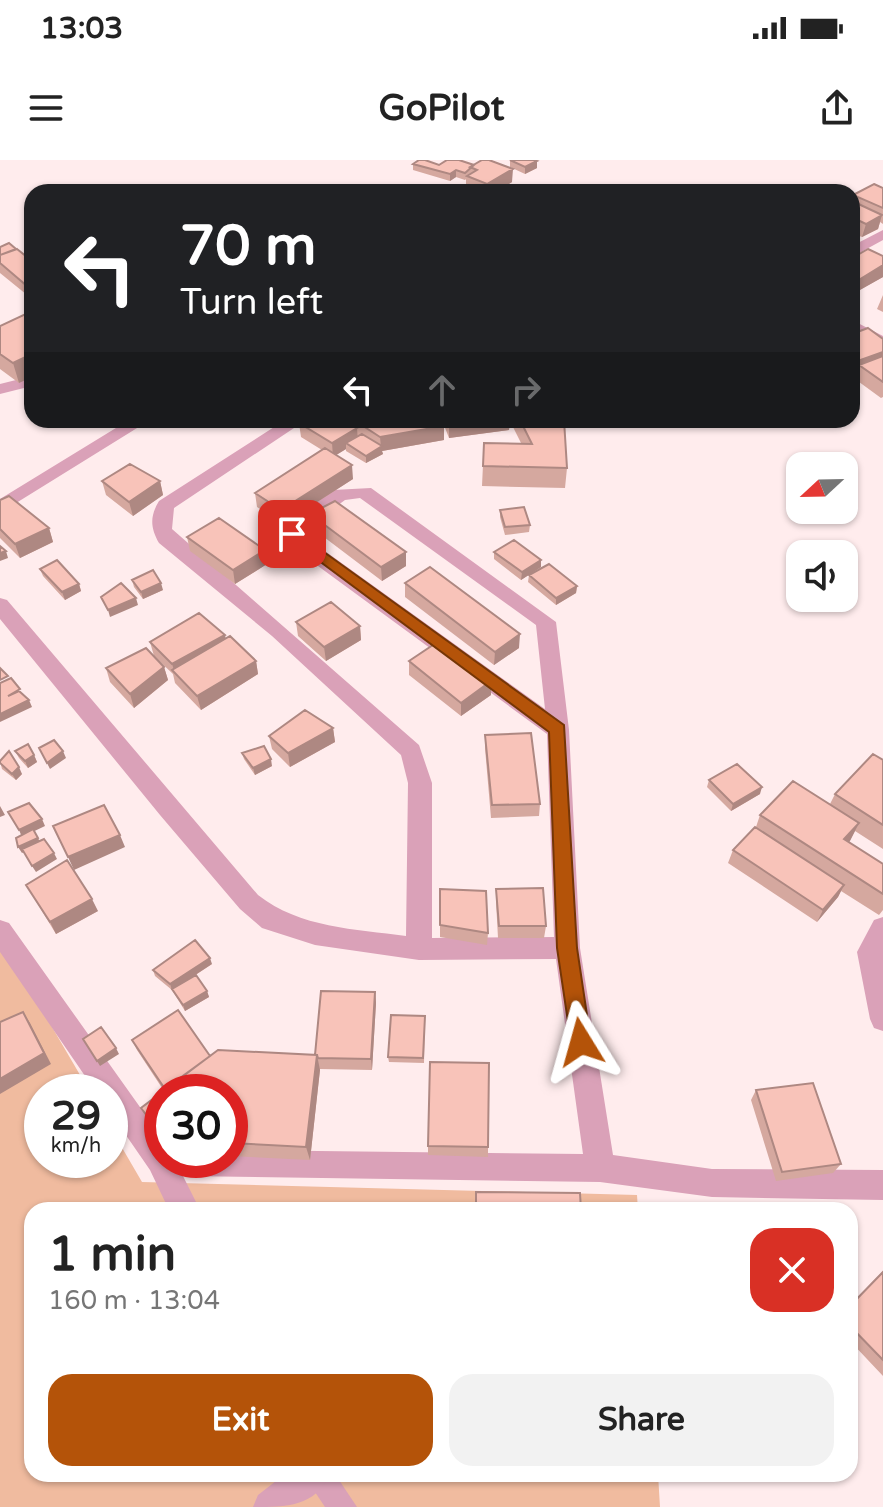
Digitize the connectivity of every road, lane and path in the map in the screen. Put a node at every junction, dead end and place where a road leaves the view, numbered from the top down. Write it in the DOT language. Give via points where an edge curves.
graph roads {
  1 [pos="883,234"];
  2 [pos="860,247"];
  3 [pos="860,250"];
  4 [pos="883,256"];
  5 [pos="860,330"];
  6 [pos="883,343"];
  7 [pos="24,383"];
  8 [pos="0,389"];
  9 [pos="128,428"];
  10 [pos="285,428"];
  11 [pos="0,507"];
  12 [pos="0,605"];
  13 [pos="558,730"];
  14 [pos="883,928"];
  15 [pos="0,931"];
  16 [pos="567,948"];
  17 [pos="419,949"];
  18 [pos="883,1019"];
  19 [pos="144,1137"];
  20 [pos="248,1164"];
  21 [pos="600,1168"];
  22 [pos="169,1178"];
  23 [pos="883,1185"];
  24 [pos="181,1202"];
  25 [pos="304,1482"];
  26 [pos="322,1482"];
  27 [pos="270,1507"];
  28 [pos="343,1507"];
  1 -- 2 [label="street"];
  3 -- 4 [label="street"];
  5 -- 6 [label="street"];
  7 -- 8 [label="street"];
  9 -- 11 [label="street"];
  10 -- 17 [label="street" via="166,505 161,528 166,538 411,751 420,783"];
  12 -- 17 [label="street" via="249,902 271,920 315,934"];
  13 -- 13 [label="street" via="295,539 294,528 340,494 364,492 538,615 548,630"];
  13 -- 16 [label="street"];
  14 -- 18 [label="street" via="870,952"];
  15 -- 19 [label="street"];
  16 -- 17 [label="street"];
  16 -- 21 [label="street"];
  20 -- 21 [label="street"];
  21 -- 23 [label="street" via="712,1183"];
  22 -- 24 [label="street"];
  25 -- 27 [label="street"];
  26 -- 28 [label="lane"];
}
